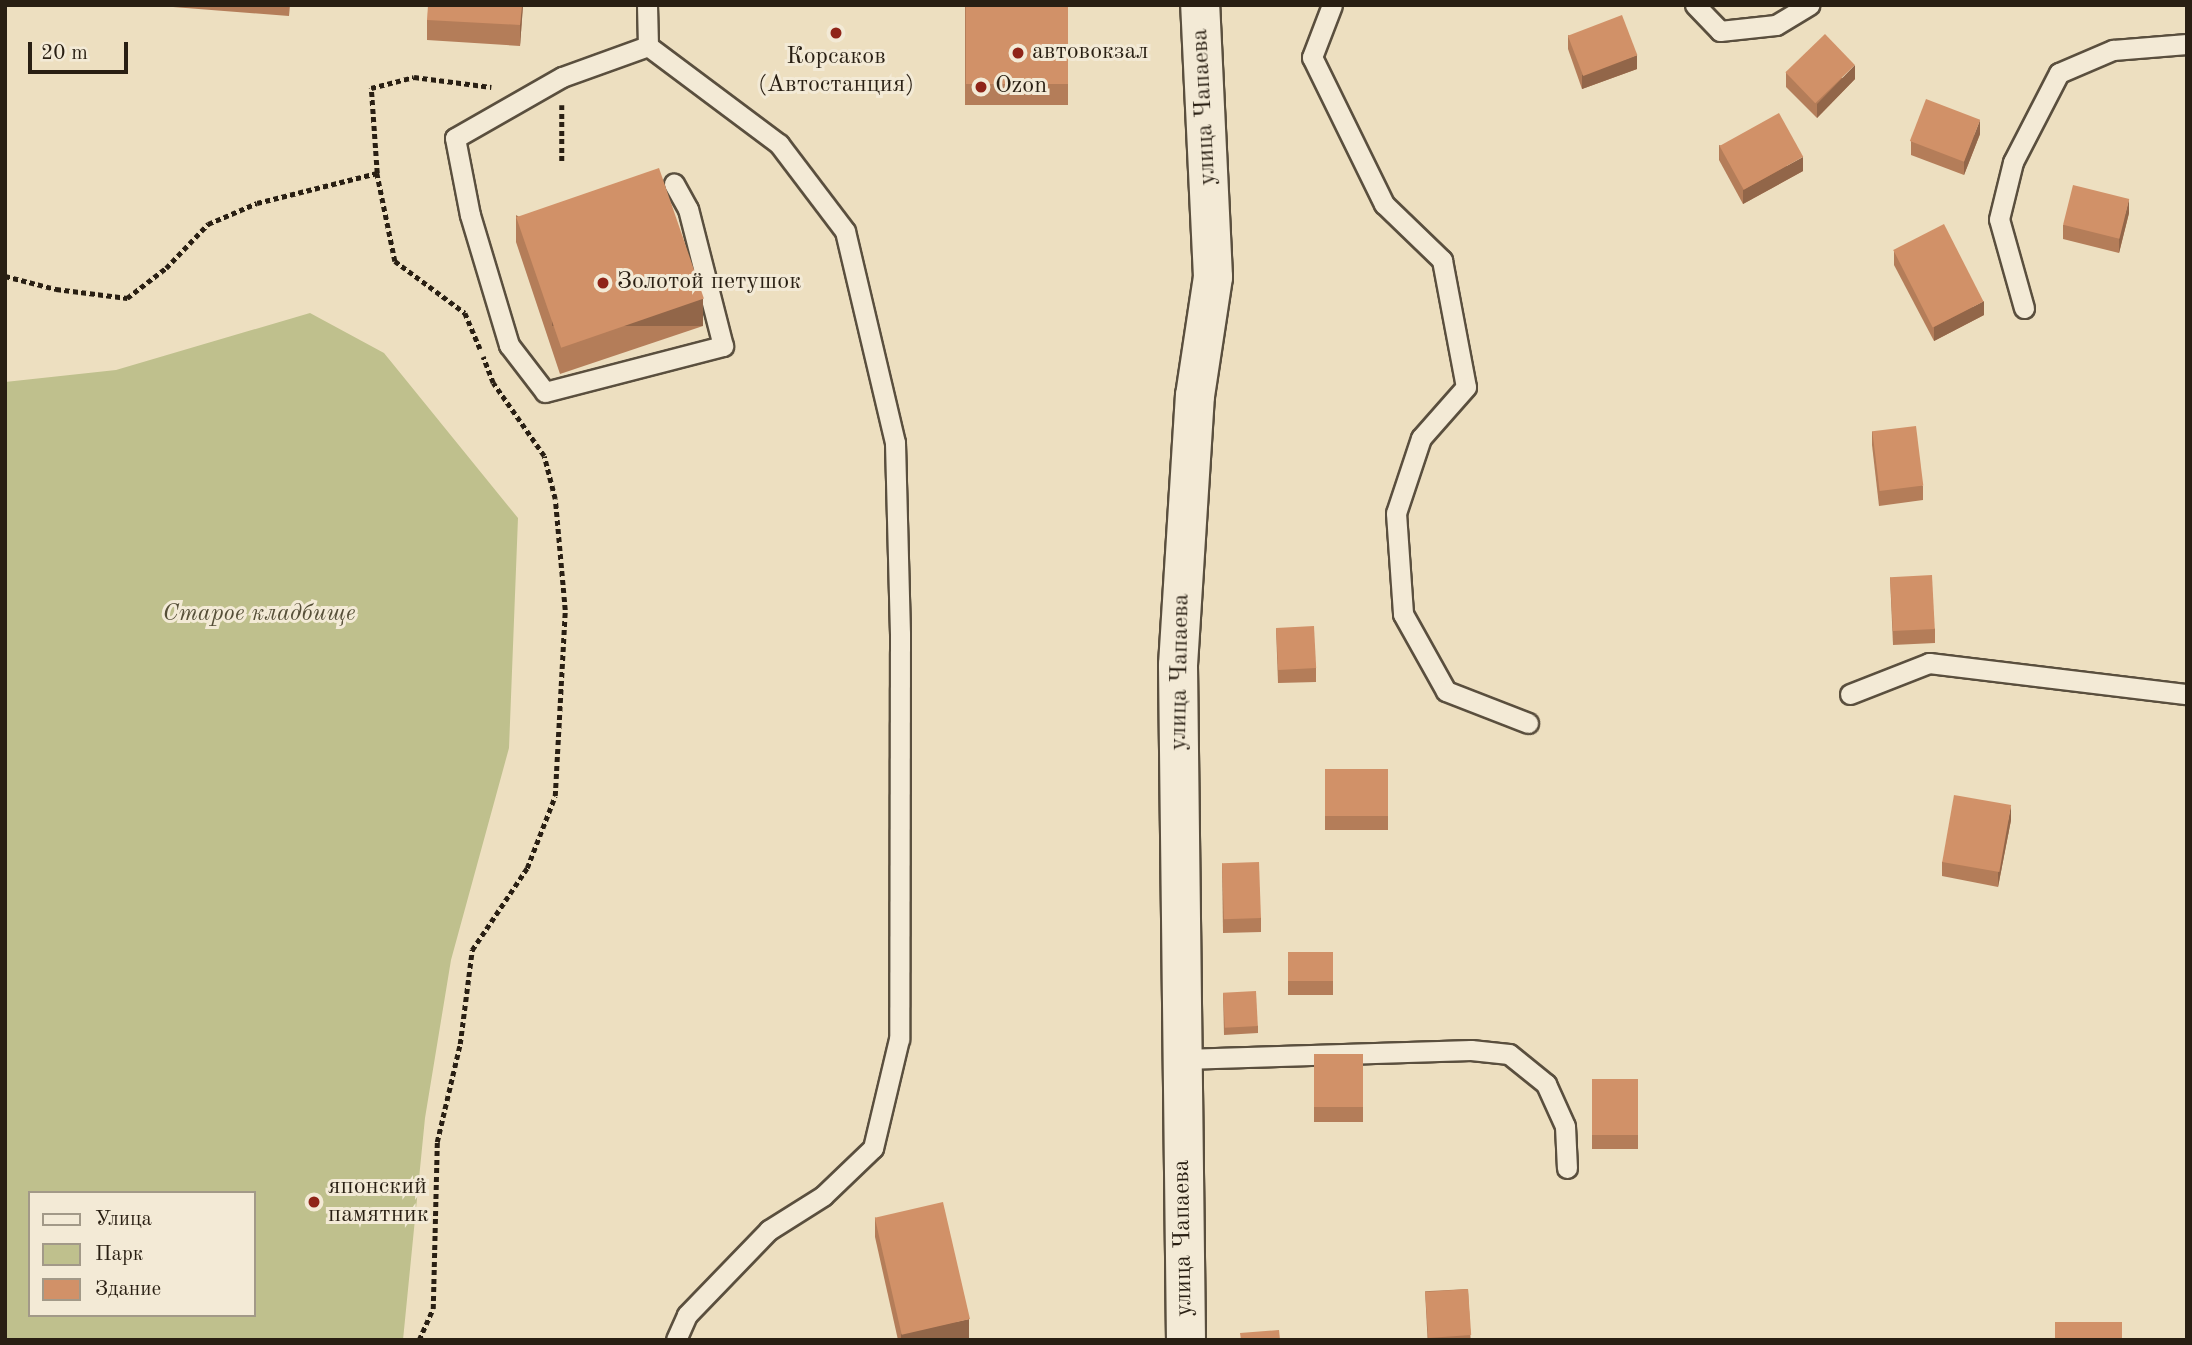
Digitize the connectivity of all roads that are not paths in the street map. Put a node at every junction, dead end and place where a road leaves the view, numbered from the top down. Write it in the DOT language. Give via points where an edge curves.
graph roads {
  1 [pos="647,5"];
  2 [pos="1200,5"];
  3 [pos="1332,5"];
  4 [pos="1695,5"];
  5 [pos="1809,5"];
  6 [pos="2187,44"];
  7 [pos="648,46"];
  8 [pos="674,184"];
  9 [pos="2024,308"];
  10 [pos="1850,694"];
  11 [pos="2187,694"];
  12 [pos="1528,723"];
  13 [pos="1183,1059"];
  14 [pos="1567,1168"];
  15 [pos="676,1340"];
  16 [pos="1186,1340"];
  1 -- 7 [label="lane"];
  2 -- 13 [label="street, улица Чапаева" via="1213,277 1195,396 1178,664"];
  3 -- 12 [label="lane" via="1312,57 1384,204 1442,260 1466,387 1421,438 1396,513 1403,614 1446,691"];
  4 -- 5 [label="lane" via="1720,31 1776,25"];
  6 -- 9 [label="lane" via="2113,50 2059,73 2013,162 1999,219"];
  7 -- 8 [label="lane" via="562,77 455,138 470,215 509,345 545,392 723,346 688,209"];
  7 -- 15 [label="lane" via="779,144 845,231 895,443 900,634 899,1039 873,1148 823,1196 769,1230 687,1315"];
  10 -- 11 [label="lane" via="1928,663"];
  13 -- 14 [label="lane" via="1471,1050 1508,1054 1546,1084 1565,1126"];
  13 -- 16 [label="street, улица Чапаева"];
}
